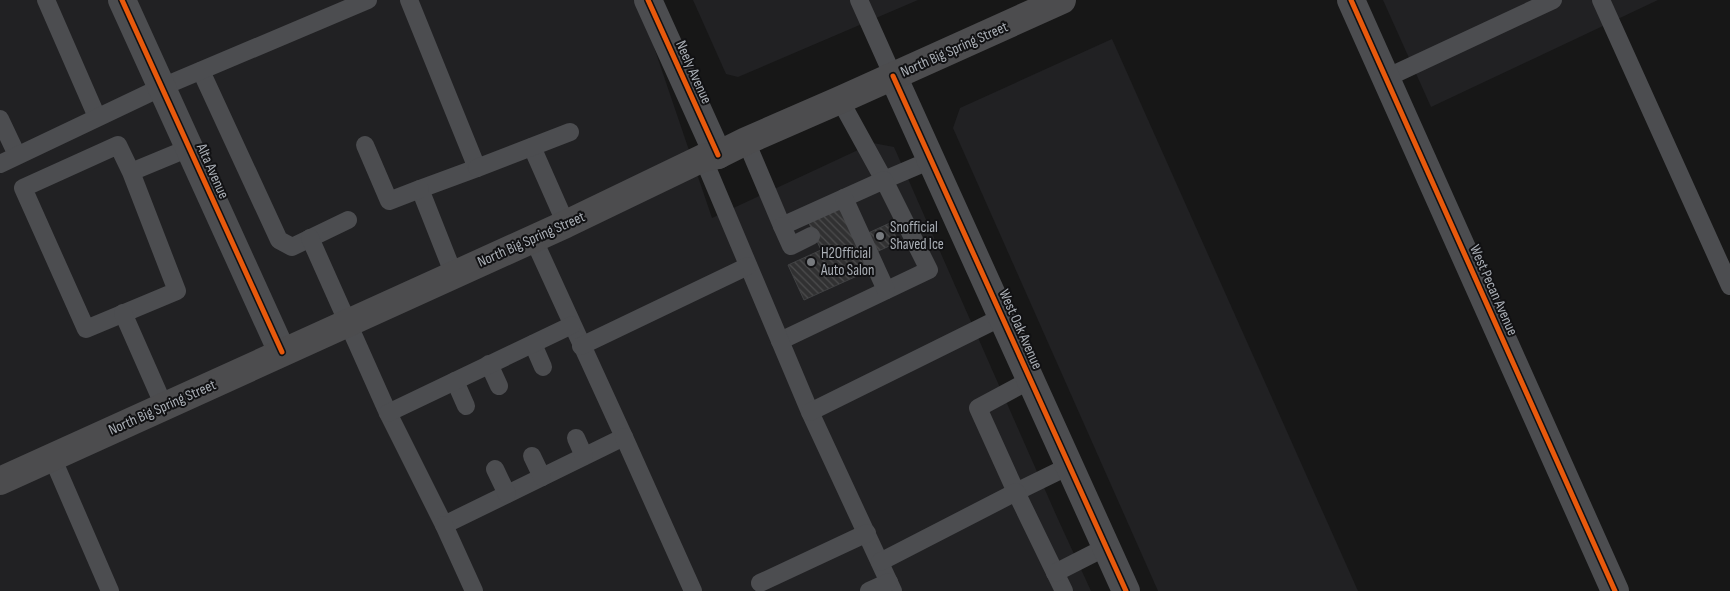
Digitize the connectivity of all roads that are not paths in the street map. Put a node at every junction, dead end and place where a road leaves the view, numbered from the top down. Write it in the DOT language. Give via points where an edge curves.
graph roads {
  1 [pos="46,0"];
  2 [pos="122,0"];
  3 [pos="368,0"];
  4 [pos="409,0"];
  5 [pos="648,0"];
  6 [pos="859,0"];
  7 [pos="1062,0"];
  8 [pos="1350,0"];
  9 [pos="1553,0"];
  10 [pos="1601,0"];
  11 [pos="201,71"];
  12 [pos="893,76"];
  13 [pos="1386,78"];
  14 [pos="162,88"];
  15 [pos="840,100"];
  16 [pos="97,118"];
  17 [pos="0,119"];
  18 [pos="570,132"];
  19 [pos="746,141"];
  20 [pos="365,145"];
  21 [pos="532,146"];
  22 [pos="189,148"];
  23 [pos="17,155"];
  24 [pos="710,157"];
  25 [pos="930,160"];
  26 [pos="0,164"];
  27 [pos="477,168"];
  28 [pos="131,172"];
  29 [pos="884,180"];
  30 [pos="420,189"];
  31 [pos="844,198"];
  32 [pos="348,220"];
  33 [pos="566,224"];
  34 [pos="782,226"];
  35 [pos="811,236"];
  36 [pos="310,238"];
  37 [pos="533,238"];
  38 [pos="748,266"];
  39 [pos="454,274"];
  40 [pos="1730,286"];
  41 [pos="886,290"];
  42 [pos="123,313"];
  43 [pos="1002,317"];
  44 [pos="348,322"];
  45 [pos="572,325"];
  46 [pos="780,340"];
  47 [pos="533,344"];
  48 [pos="581,346"];
  49 [pos="282,352"];
  50 [pos="490,364"];
  51 [pos="543,367"];
  52 [pos="1030,380"];
  53 [pos="455,381"];
  54 [pos="499,386"];
  55 [pos="164,406"];
  56 [pos="466,406"];
  57 [pos="810,412"];
  58 [pos="388,413"];
  59 [pos="624,437"];
  60 [pos="576,438"];
  61 [pos="532,456"];
  62 [pos="584,456"];
  63 [pos="52,457"];
  64 [pos="1069,466"];
  65 [pos="495,469"];
  66 [pos="542,477"];
  67 [pos="0,480"];
  68 [pos="1016,492"];
  69 [pos="507,494"];
  70 [pos="444,525"];
  71 [pos="867,533"];
  72 [pos="1106,547"];
  73 [pos="880,562"];
  74 [pos="1056,573"];
  75 [pos="760,583"];
  76 [pos="891,586"];
  77 [pos="110,591"];
  78 [pos="474,591"];
  79 [pos="693,591"];
  80 [pos="869,591"];
  81 [pos="1064,591"];
  82 [pos="1126,591"];
  83 [pos="1615,591"];
  1 -- 16 [label="lane"];
  2 -- 14 [label="street, Alta Avenue"];
  3 -- 11 [label="lane"];
  4 -- 27 [label="lane"];
  5 -- 24 [label="street, Neely Avenue"];
  6 -- 12 [label="lane"];
  7 -- 12 [label="highway, North Big Spring Street"];
  8 -- 13 [label="street, West Pecan Avenue"];
  9 -- 13 [label="lane"];
  10 -- 40 [label="lane"];
  11 -- 14 [label="lane"];
  11 -- 36 [label="lane" via="279,240 292,246"];
  12 -- 15 [label="highway, North Big Spring Street"];
  12 -- 25 [label="street, West Oak Avenue"];
  13 -- 83 [label="street, West Pecan Avenue"];
  14 -- 16 [label="lane"];
  14 -- 22 [label="street, Alta Avenue"];
  15 -- 19 [label="highway, North Big Spring Street"];
  15 -- 29 [label="lane"];
  16 -- 23 [label="lane"];
  17 -- 23 [label="lane"];
  18 -- 21 [label="lane"];
  19 -- 24 [label="highway, North Big Spring Street"];
  19 -- 34 [label="lane"];
  20 -- 30 [label="lane" via="389,201"];
  21 -- 27 [label="lane"];
  21 -- 33 [label="lane"];
  22 -- 28 [label="lane"];
  22 -- 49 [label="street, Alta Avenue"];
  23 -- 26 [label="lane"];
  24 -- 33 [label="highway, North Big Spring Street"];
  24 -- 38 [label="lane"];
  25 -- 29 [label="lane"];
  25 -- 43 [label="street, West Oak Avenue"];
  27 -- 30 [label="lane"];
  28 -- 42 [label="lane" via="177,291"];
  28 -- 42 [label="lane" via="118,145 23,188 86,329"];
  29 -- 31 [label="lane"];
  29 -- 41 [label="lane" via="929,270"];
  30 -- 39 [label="lane"];
  31 -- 34 [label="lane"];
  31 -- 41 [label="lane"];
  32 -- 36 [label="lane"];
  33 -- 37 [label="highway, North Big Spring Street"];
  34 -- 35 [label="lane" via="791,246"];
  36 -- 44 [label="lane"];
  37 -- 39 [label="highway, North Big Spring Street"];
  37 -- 45 [label="lane"];
  38 -- 46 [label="lane"];
  38 -- 48 [label="lane"];
  39 -- 44 [label="highway, North Big Spring Street"];
  41 -- 46 [label="lane"];
  42 -- 55 [label="lane"];
  43 -- 52 [label="street, West Oak Avenue"];
  43 -- 57 [label="lane"];
  44 -- 49 [label="highway, North Big Spring Street"];
  44 -- 58 [label="lane"];
  45 -- 47 [label="lane"];
  45 -- 48 [label="lane"];
  46 -- 57 [label="lane"];
  47 -- 50 [label="lane"];
  47 -- 51 [label="lane"];
  48 -- 59 [label="lane"];
  49 -- 55 [label="highway, North Big Spring Street"];
  50 -- 53 [label="lane"];
  50 -- 54 [label="lane"];
  52 -- 64 [label="street, West Oak Avenue"];
  52 -- 68 [label="lane" via="978,408"];
  53 -- 56 [label="lane"];
  53 -- 58 [label="lane"];
  55 -- 63 [label="highway, North Big Spring Street"];
  57 -- 71 [label="lane"];
  58 -- 70 [label="lane"];
  59 -- 62 [label="lane"];
  59 -- 79 [label="lane"];
  60 -- 62 [label="lane"];
  61 -- 66 [label="lane"];
  62 -- 66 [label="lane"];
  63 -- 67 [label="highway, North Big Spring Street"];
  63 -- 77 [label="lane"];
  64 -- 68 [label="lane"];
  64 -- 72 [label="street, West Oak Avenue"];
  65 -- 69 [label="lane"];
  66 -- 69 [label="lane"];
  68 -- 73 [label="lane"];
  68 -- 74 [label="lane"];
  69 -- 70 [label="lane"];
  70 -- 78 [label="lane"];
  71 -- 73 [label="lane"];
  71 -- 75 [label="lane"];
  72 -- 74 [label="lane"];
  72 -- 82 [label="street, West Oak Avenue"];
  73 -- 76 [label="lane"];
  74 -- 81 [label="lane"];
  76 -- 80 [label="lane"];
}
